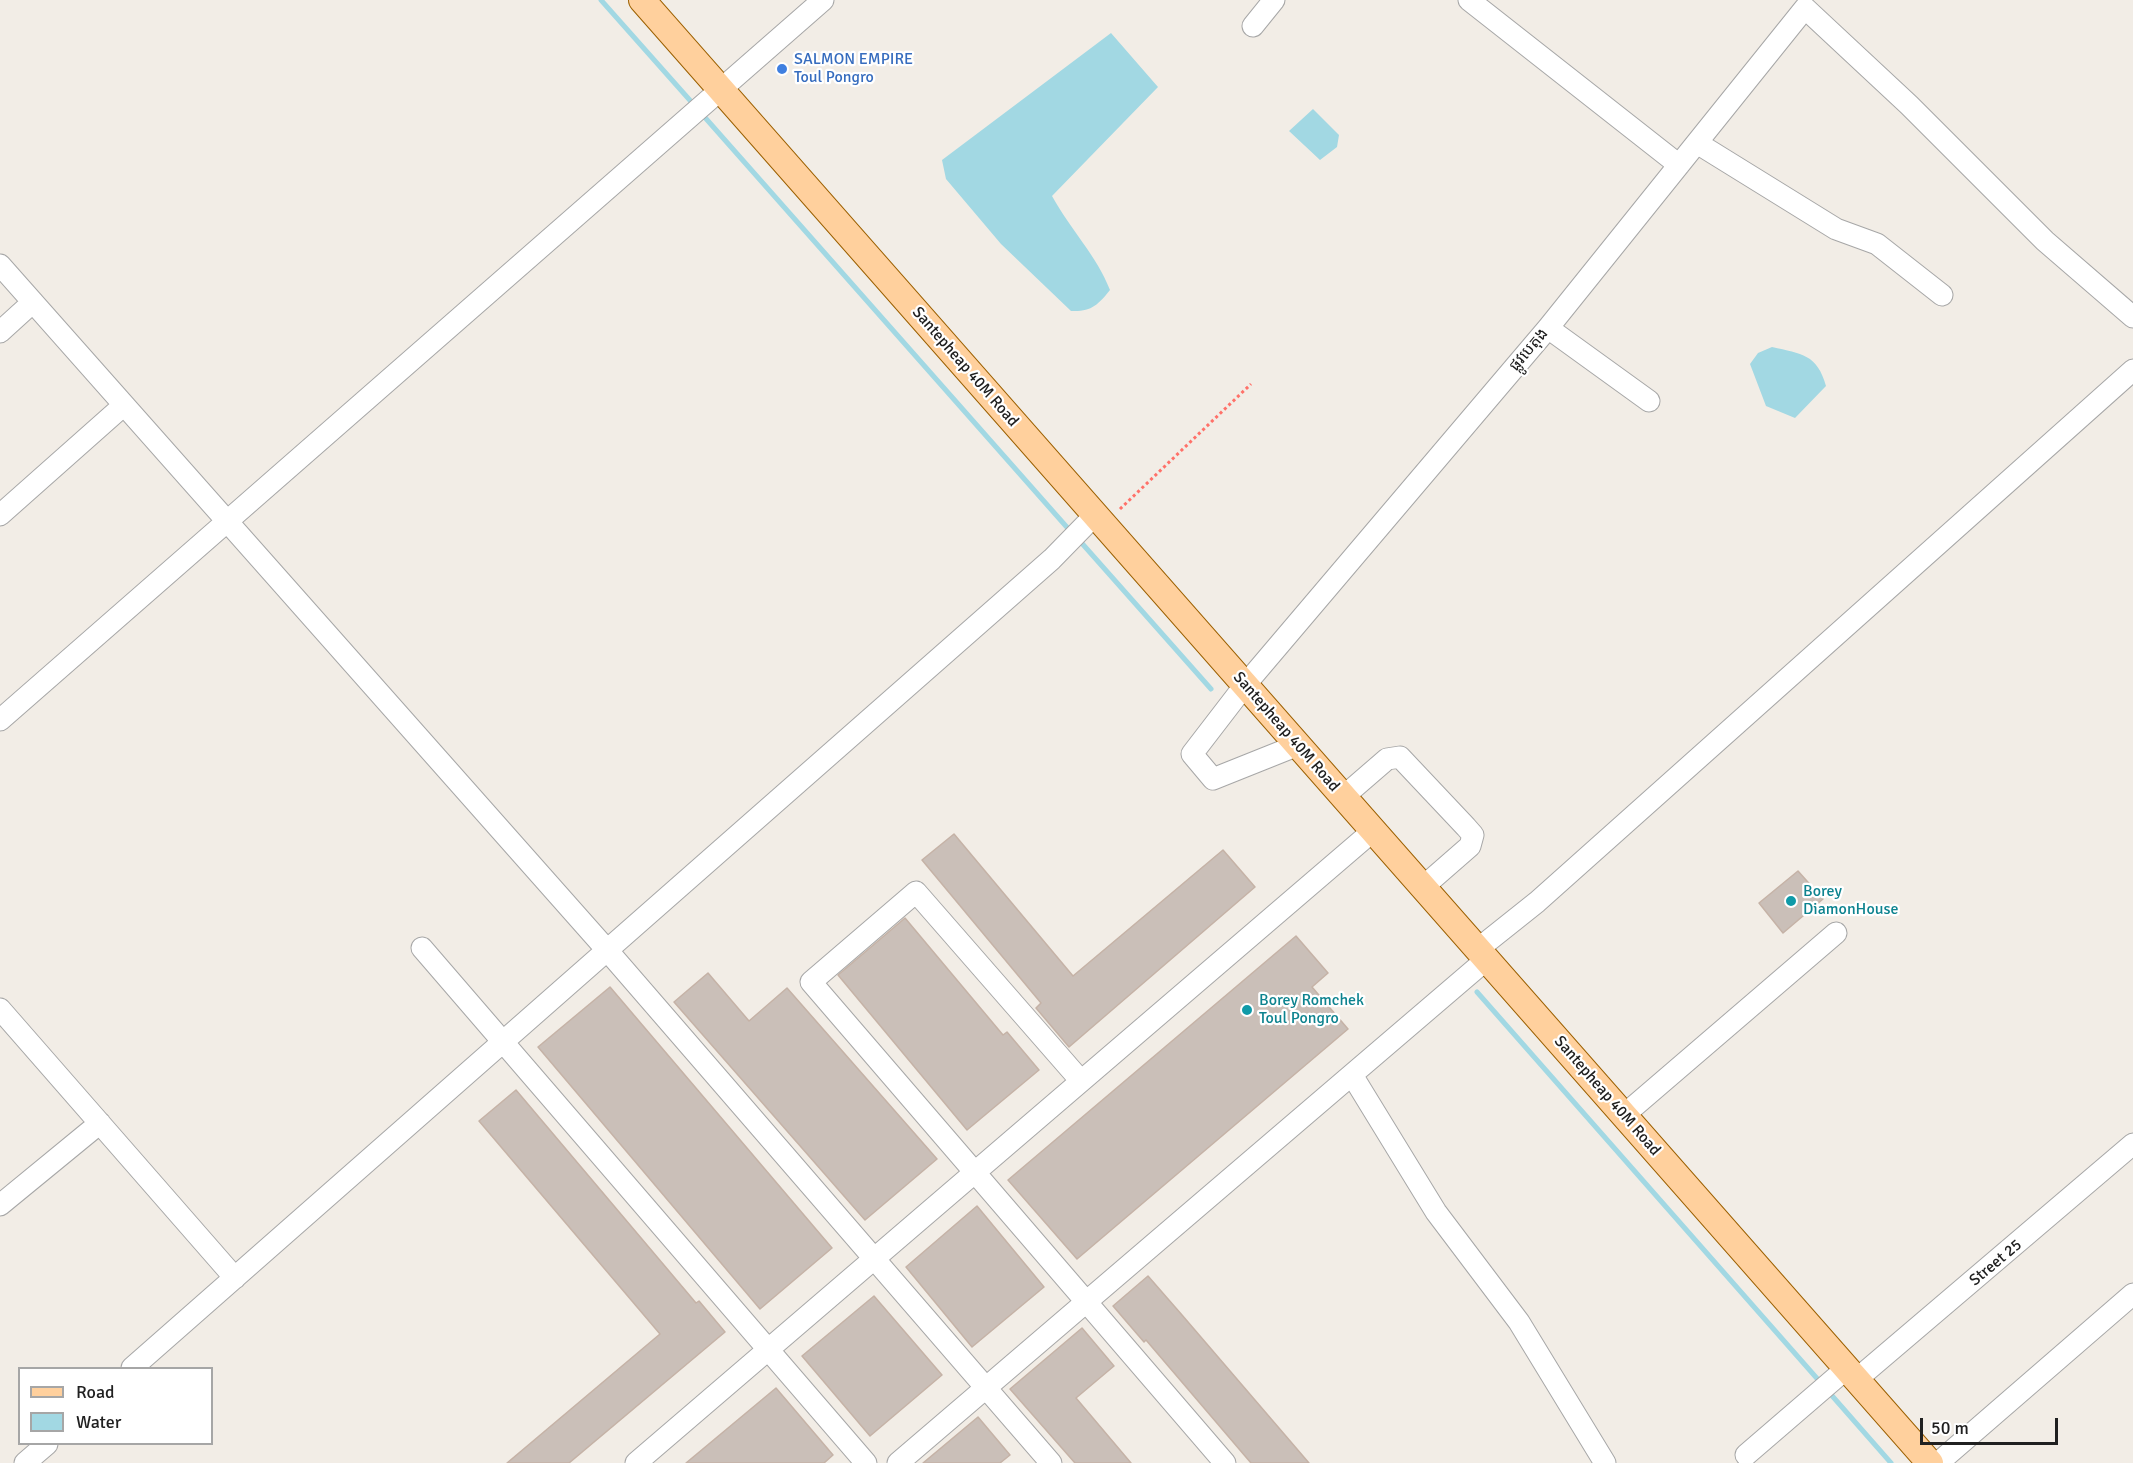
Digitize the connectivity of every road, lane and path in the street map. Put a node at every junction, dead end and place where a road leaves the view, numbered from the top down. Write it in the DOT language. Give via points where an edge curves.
graph roads {
  1 [pos="642,0"];
  2 [pos="823,0"];
  3 [pos="1274,0"];
  4 [pos="1469,0"];
  5 [pos="1253,26"];
  6 [pos="713,96"];
  7 [pos="1696,143"];
  8 [pos="1679,165"];
  9 [pos="0,265"];
  10 [pos="1942,295"];
  11 [pos="33,302"];
  12 [pos="2133,317"];
  13 [pos="1548,327"];
  14 [pos="0,332"];
  15 [pos="2133,370"];
  16 [pos="1251,384"];
  17 [pos="1649,401"];
  18 [pos="124,405"];
  19 [pos="0,515"];
  20 [pos="228,523"];
  21 [pos="1094,523"];
  22 [pos="1245,685"];
  23 [pos="0,720"];
  24 [pos="1298,745"];
  25 [pos="1343,797"];
  26 [pos="1374,830"];
  27 [pos="1423,887"];
  28 [pos="1836,933"];
  29 [pos="422,948"];
  30 [pos="608,950"];
  31 [pos="1483,954"];
  32 [pos="0,1009"];
  33 [pos="502,1043"];
  34 [pos="1352,1075"];
  35 [pos="1081,1082"];
  36 [pos="1624,1115"];
  37 [pos="100,1123"];
  38 [pos="2133,1144"];
  39 [pos="975,1173"];
  40 [pos="0,1205"];
  41 [pos="874,1259"];
  42 [pos="235,1278"];
  43 [pos="2133,1294"];
  44 [pos="1086,1302"];
  45 [pos="769,1350"];
  46 [pos="133,1367"];
  47 [pos="1848,1373"];
  48 [pos="986,1388"];
  49 [pos="45,1445"];
  50 [pos="1746,1455"];
  51 [pos="25,1463"];
  52 [pos="636,1463"];
  53 [pos="866,1463"];
  54 [pos="898,1463"];
  55 [pos="1050,1463"];
  56 [pos="1225,1463"];
  57 [pos="1605,1463"];
  58 [pos="1930,1463"];
  59 [pos="1938,1463"];
  1 -- 6 [label="main road, Santepheap 40M Road"];
  2 -- 6 [label="street"];
  3 -- 5 [label="street"];
  4 -- 8 [label="street"];
  6 -- 20 [label="street"];
  6 -- 21 [label="main road, Santepheap 40M Road"];
  7 -- 8 [label="street, ផ្លូវបេតុង"];
  7 -- 10 [label="street" via="1836,229 1877,244"];
  7 -- 12 [label="street, ផ្លូវបេតុង" via="1805,8 2045,241"];
  8 -- 13 [label="street, ផ្លូវបេតុង"];
  9 -- 11 [label="street"];
  11 -- 14 [label="street"];
  11 -- 18 [label="street"];
  13 -- 17 [label="street"];
  13 -- 22 [label="street, ផ្លូវបេតុង"];
  15 -- 31 [label="street"];
  16 -- 21 [label="path"];
  18 -- 19 [label="street"];
  18 -- 20 [label="street"];
  20 -- 23 [label="street"];
  20 -- 30 [label="street"];
  21 -- 22 [label="main road, Santepheap 40M Road"];
  21 -- 30 [label="street"];
  22 -- 24 [label="main road, Santepheap 40M Road"];
  22 -- 24 [label="street, ផ្លូវបេតុង" via="1192,754 1213,778"];
  24 -- 25 [label="main road, Santepheap 40M Road"];
  25 -- 26 [label="main road, Santepheap 40M Road"];
  25 -- 27 [label="street" via="1387,759 1400,757 1466,827 1473,836 1470,846"];
  26 -- 27 [label="main road, Santepheap 40M Road"];
  26 -- 35 [label="street"];
  27 -- 31 [label="main road, Santepheap 40M Road"];
  28 -- 36 [label="street"];
  29 -- 33 [label="street"];
  30 -- 33 [label="street"];
  30 -- 41 [label="street"];
  31 -- 34 [label="street"];
  31 -- 36 [label="main road, Santepheap 40M Road"];
  32 -- 37 [label="street"];
  33 -- 42 [label="street"];
  33 -- 45 [label="street"];
  34 -- 44 [label="street"];
  34 -- 57 [label="street" via="1436,1212 1519,1322"];
  35 -- 39 [label="street"];
  35 -- 39 [label="street" via="916,892 819,975 811,982"];
  36 -- 47 [label="main road, Santepheap 40M Road"];
  37 -- 40 [label="street"];
  37 -- 42 [label="street"];
  38 -- 47 [label="street, Street 25"];
  39 -- 41 [label="street"];
  39 -- 44 [label="street"];
  41 -- 45 [label="street"];
  41 -- 48 [label="street"];
  42 -- 46 [label="street"];
  43 -- 59 [label="street"];
  44 -- 48 [label="street"];
  44 -- 56 [label="street"];
  45 -- 52 [label="street"];
  45 -- 53 [label="street"];
  47 -- 50 [label="street, Street 25" via="1818,1393"];
  47 -- 58 [label="main road, Santepheap 40M Road"];
  48 -- 54 [label="street"];
  48 -- 55 [label="street"];
  49 -- 51 [label="street"];
}
